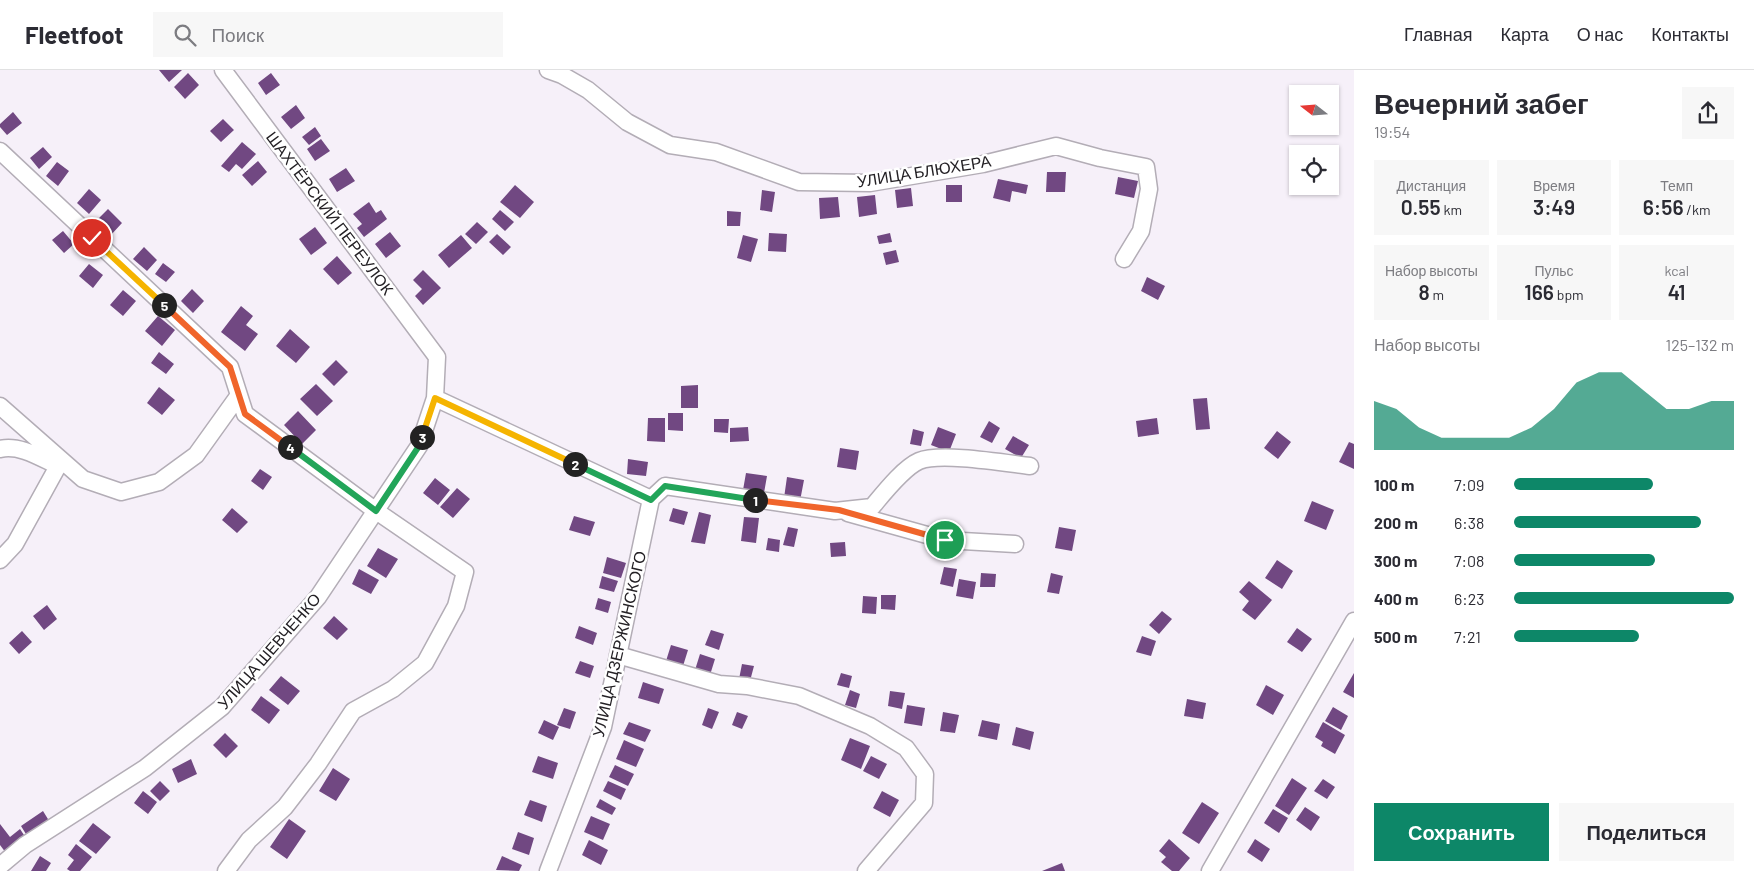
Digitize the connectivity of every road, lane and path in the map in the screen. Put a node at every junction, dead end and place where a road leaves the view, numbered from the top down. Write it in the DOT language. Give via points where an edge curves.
graph roads {
  1 [pos="223,70"];
  2 [pos="548,70"];
  3 [pos="0,151"];
  4 [pos="1124,259"];
  5 [pos="438,357"];
  6 [pos="239,395"];
  7 [pos="435,398"];
  8 [pos="0,406"];
  9 [pos="0,449"];
  10 [pos="61,464"];
  11 [pos="1030,466"];
  12 [pos="651,500"];
  13 [pos="839,510"];
  14 [pos="376,511"];
  15 [pos="1015,544"];
  16 [pos="0,560"];
  17 [pos="1354,621"];
  18 [pos="618,655"];
  19 [pos="0,866"];
  20 [pos="226,871"];
  21 [pos="548,871"];
  22 [pos="866,871"];
  23 [pos="1210,871"];
  1 -- 5 [label="street, ШАХТЁРСКИЙ ПЕРЕУЛОК"];
  2 -- 4 [label="street, УЛИЦА БЛЮХЕРА" via="588,90 627,122 670,145 716,152 799,182 870,183 983,164 1056,146 1146,167 1149,189 1141,230"];
  3 -- 6 [label="street" via="230,367"];
  5 -- 7 [label="street, УЛИЦА ШЕВЧЕНКО"];
  6 -- 10 [label="street" via="196,455 159,482 121,492 83,479"];
  6 -- 14 [label="street" via="245,414"];
  7 -- 12 [label="street"];
  7 -- 14 [label="street, УЛИЦА ШЕВЧЕНКО" via="419,446"];
  8 -- 10 [label="street"];
  9 -- 10 [label="street" via="9,447"];
  10 -- 16 [label="street" via="15,544"];
  11 -- 13 [label="street" via="986,460 938,458 918,461 893,481 872,507"];
  12 -- 13 [label="street" via="665,486"];
  12 -- 18 [label="street, УЛИЦА ДЗЕРЖИНСКОГО"];
  13 -- 15 [label="street" via="945,540"];
  14 -- 19 [label="street, УЛИЦА ШЕВЧЕНКО" via="318,596 222,707 145,768 25,845"];
  14 -- 20 [label="street" via="465,572 456,606 425,663 393,689 353,711 285,807 249,840"];
  17 -- 23 [label="street"];
  18 -- 21 [label="street, УЛИЦА ДЗЕРЖИНСКОГО" via="602,726"];
  18 -- 22 [label="street" via="719,684 799,696 870,726 906,748 925,774 924,803"];
}
